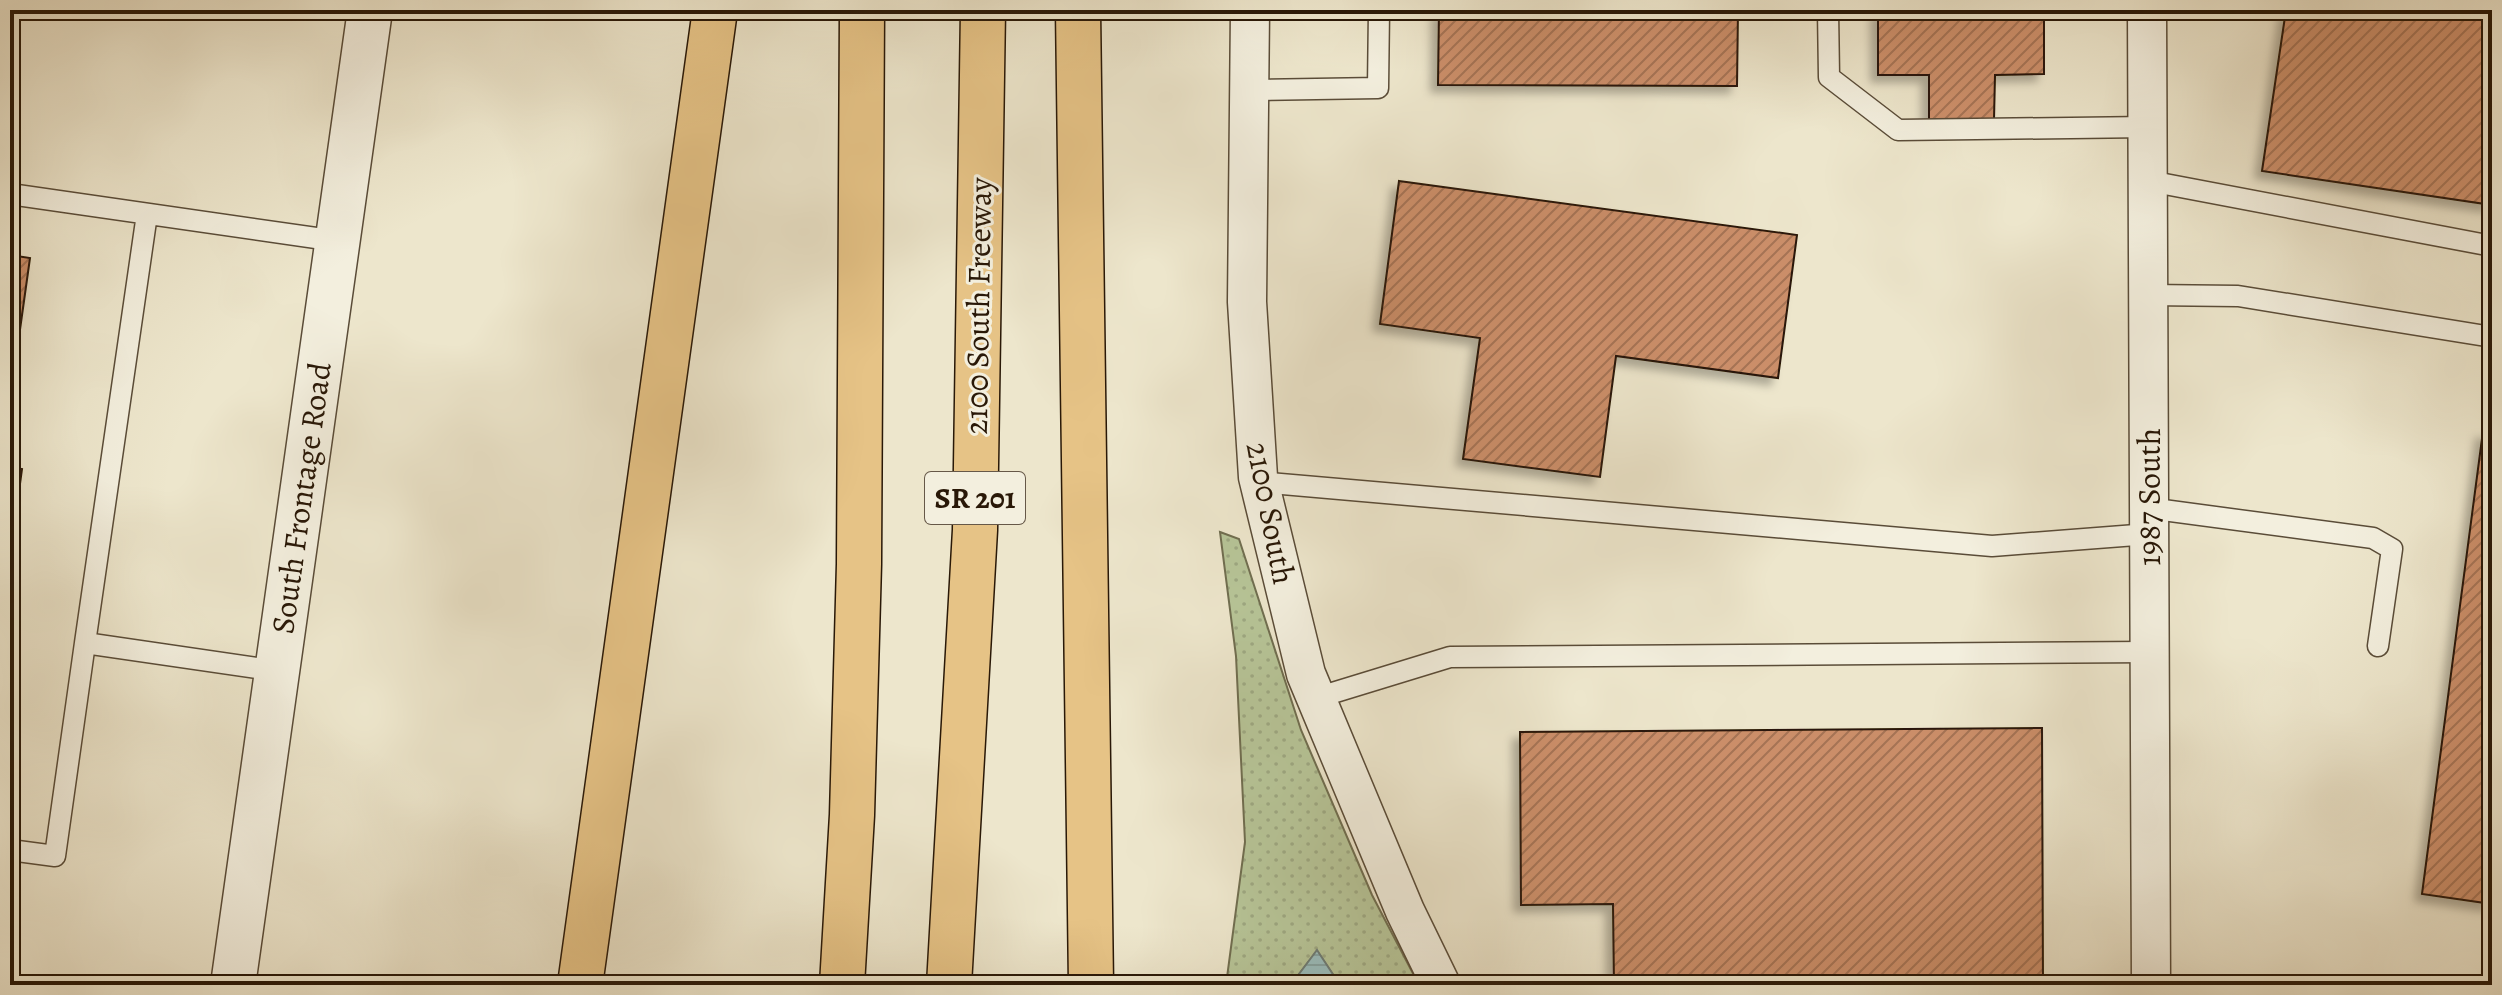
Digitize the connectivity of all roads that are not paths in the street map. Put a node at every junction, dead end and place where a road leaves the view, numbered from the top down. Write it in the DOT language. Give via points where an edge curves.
graph roads {
  1 [pos="370,10"];
  2 [pos="715,10"];
  3 [pos="862,10"];
  4 [pos="983,10"];
  5 [pos="1078,10"];
  6 [pos="1250,10"];
  7 [pos="1379,10"];
  8 [pos="1828,10"];
  9 [pos="2147,10"];
  10 [pos="1249,90"];
  11 [pos="2148,127"];
  12 [pos="2149,181"];
  13 [pos="10,194"];
  14 [pos="147,214"];
  15 [pos="337,241"];
  16 [pos="2492,246"];
  17 [pos="2148,295"];
  18 [pos="2492,337"];
  19 [pos="1259,482"];
  20 [pos="2149,521"];
  21 [pos="85,643"];
  22 [pos="2378,646"];
  23 [pos="2149,652"];
  24 [pos="277,671"];
  25 [pos="1316,698"];
  26 [pos="10,850"];
  27 [pos="233,985"];
  28 [pos="580,985"];
  29 [pos="842,985"];
  30 [pos="949,985"];
  31 [pos="1091,985"];
  32 [pos="1441,985"];
  33 [pos="2151,985"];
  1 -- 15 [label="street, South Frontage Road"];
  2 -- 28 [label="highway"];
  3 -- 29 [label="highway" via="859,564"];
  4 -- 30 [label="highway, 2100 South Freeway / SR 201" via="975,530"];
  5 -- 31 [label="highway"];
  6 -- 10 [label="street, 2100 South"];
  7 -- 10 [label="lane" via="1378,88"];
  8 -- 11 [label="lane" via="1829,77 1898,130"];
  9 -- 11 [label="street, 1987 South"];
  10 -- 19 [label="street, 2100 South" via="1247,302"];
  11 -- 12 [label="street, 1987 South"];
  12 -- 16 [label="lane"];
  12 -- 17 [label="street, 1987 South"];
  13 -- 14 [label="lane"];
  14 -- 15 [label="lane"];
  14 -- 21 [label="lane"];
  15 -- 24 [label="street, South Frontage Road"];
  17 -- 18 [label="lane" via="2238,296"];
  17 -- 20 [label="street, 1987 South"];
  19 -- 20 [label="lane" via="1992,546"];
  19 -- 25 [label="street, 2100 South"];
  20 -- 22 [label="lane" via="2373,538 2392,549"];
  20 -- 23 [label="street, 1987 South"];
  21 -- 24 [label="lane"];
  21 -- 26 [label="lane" via="55,856"];
  23 -- 25 [label="lane" via="1450,657"];
  23 -- 33 [label="street, 1987 South"];
  24 -- 27 [label="street, South Frontage Road"];
  25 -- 32 [label="street, 2100 South"];
}
